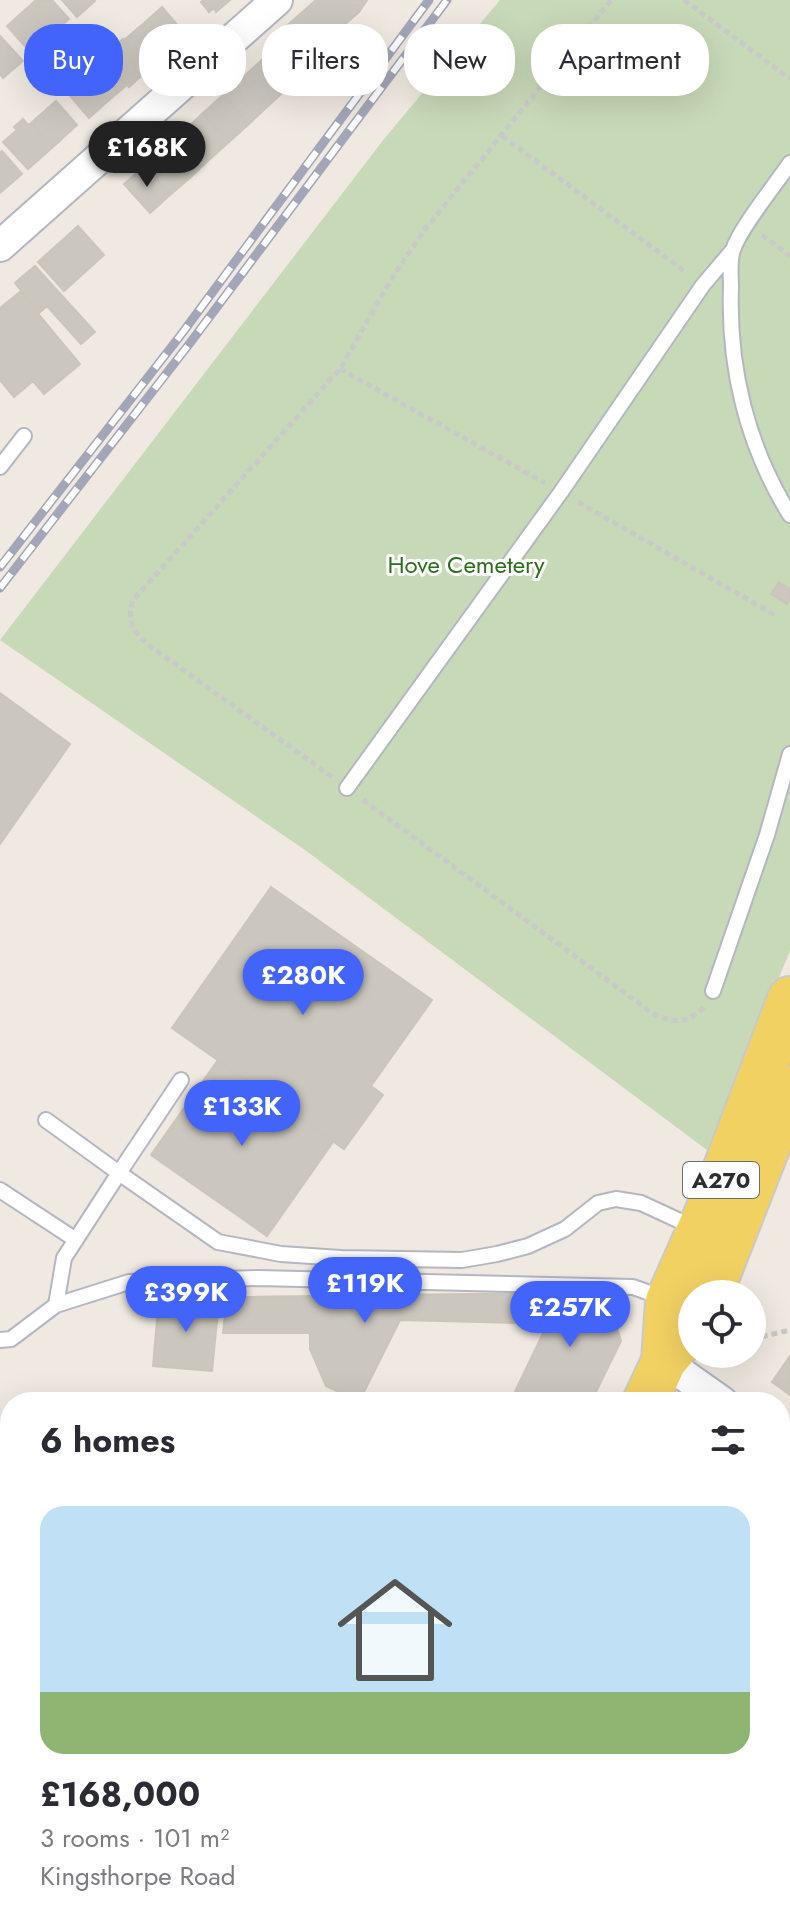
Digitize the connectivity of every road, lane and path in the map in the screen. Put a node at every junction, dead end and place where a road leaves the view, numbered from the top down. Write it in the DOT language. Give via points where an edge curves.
graph roads {
  1 [pos="277,0"];
  2 [pos="611,0"];
  3 [pos="684,0"];
  4 [pos="790,79"];
  5 [pos="502,136"];
  6 [pos="790,163"];
  7 [pos="748,225"];
  8 [pos="0,246"];
  9 [pos="732,251"];
  10 [pos="790,256"];
  11 [pos="703,285"];
  12 [pos="24,436"];
  13 [pos="0,467"];
  14 [pos="790,515"];
  15 [pos="790,754"];
  16 [pos="347,788"];
  17 [pos="713,991"];
  18 [pos="790,999"];
  19 [pos="181,1080"];
  20 [pos="790,1089"];
  21 [pos="46,1120"];
  22 [pos="119,1173"];
  23 [pos="0,1190"];
  24 [pos="714,1236"];
  25 [pos="76,1240"];
  26 [pos="697,1280"];
  27 [pos="711,1280"];
  28 [pos="56,1305"];
  29 [pos="678,1309"];
  30 [pos="678,1327"];
  31 [pos="790,1330"];
  32 [pos="766,1336"];
  33 [pos="0,1340"];
  34 [pos="664,1361"];
  35 [pos="650,1392"];
  36 [pos="708,1392"];
  1 -- 8 [label="street"];
  2 -- 5 [label="path"];
  3 -- 4 [label="path"];
  5 -- 11 [label="path"];
  5 -- 16 [label="path" via="426,228 340,369 139,592 130,610 133,628 146,643"];
  6 -- 7 [label="lane"];
  7 -- 9 [label="lane"];
  7 -- 10 [label="path"];
  9 -- 11 [label="lane"];
  9 -- 14 [label="lane" via="730,320 740,395 767,476"];
  11 -- 16 [label="lane"];
  12 -- 13 [label="lane"];
  15 -- 17 [label="lane"];
  16 -- 17 [label="path" via="652,1013 681,1022 707,1003"];
  18 -- 24 [label="main road, A270" via="719,1186"];
  19 -- 22 [label="lane"];
  20 -- 24 [label="main road, A270"];
  21 -- 22 [label="lane"];
  22 -- 24 [label="lane" via="218,1242 281,1254 462,1260 528,1246 565,1229 598,1203 616,1199 641,1203"];
  22 -- 25 [label="lane"];
  23 -- 25 [label="lane"];
  24 -- 26 [label="main road, A270"];
  24 -- 27 [label="main road, A270"];
  25 -- 28 [label="lane" via="64,1258"];
  28 -- 29 [label="lane" via="129,1282 258,1278 633,1287"];
  28 -- 33 [label="lane" via="11,1339"];
  30 -- 34 [label="main road, A270"];
  31 -- 32 [label="path"];
  34 -- 35 [label="main road, A270"];
  34 -- 36 [label="street"];
}
